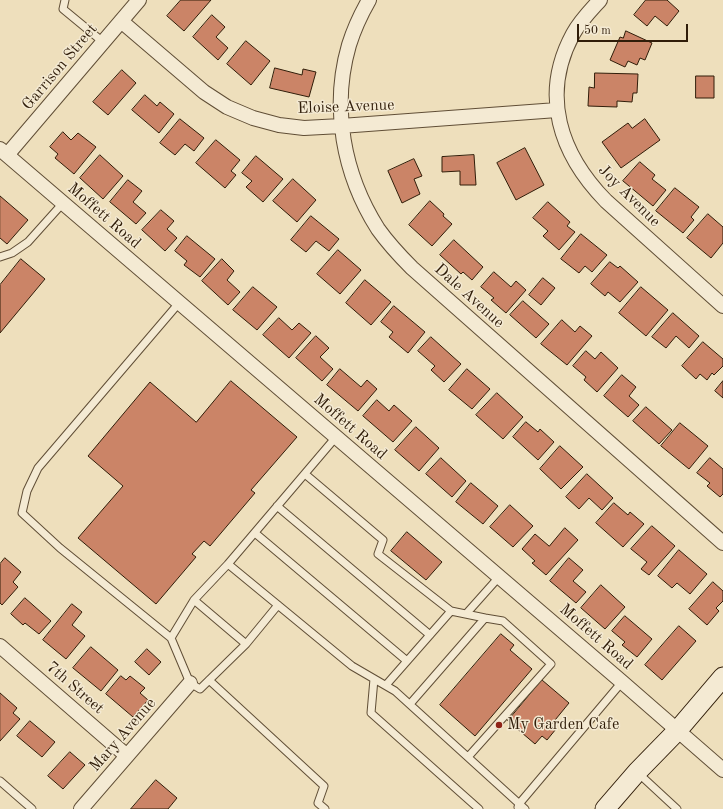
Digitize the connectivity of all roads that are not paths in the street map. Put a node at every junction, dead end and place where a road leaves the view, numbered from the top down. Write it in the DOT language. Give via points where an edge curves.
graph roads {
  1 [pos="65,0"];
  2 [pos="139,0"];
  3 [pos="369,0"];
  4 [pos="600,0"];
  5 [pos="121,21"];
  6 [pos="103,42"];
  7 [pos="557,110"];
  8 [pos="341,126"];
  9 [pos="4,152"];
  10 [pos="63,203"];
  11 [pos="0,257"];
  12 [pos="179,303"];
  13 [pos="723,306"];
  14 [pos="336,437"];
  15 [pos="305,474"];
  16 [pos="277,506"];
  17 [pos="254,533"];
  18 [pos="723,543"];
  19 [pos="228,564"];
  20 [pos="499,577"];
  21 [pos="194,600"];
  22 [pos="278,605"];
  23 [pos="450,611"];
  24 [pos="466,614"];
  25 [pos="485,618"];
  26 [pos="430,635"];
  27 [pos="171,638"];
  28 [pos="246,644"];
  29 [pos="0,646"];
  30 [pos="407,661"];
  31 [pos="723,677"];
  32 [pos="374,679"];
  33 [pos="209,680"];
  34 [pos="622,682"];
  35 [pos="190,683"];
  36 [pos="386,685"];
  37 [pos="410,704"];
  38 [pos="677,731"];
  39 [pos="128,756"];
  40 [pos="468,757"];
  41 [pos="723,770"];
  42 [pos="637,772"];
  43 [pos="0,781"];
  44 [pos="521,807"];
  45 [pos="32,809"];
  46 [pos="81,809"];
  47 [pos="325,809"];
  48 [pos="479,809"];
  49 [pos="605,809"];
  50 [pos="677,809"];
  1 -- 6 [label="lane" via="63,9"];
  2 -- 5 [label="street, Garrison Street"];
  3 -- 8 [label="street, Dale Avenue" via="349,44 342,80"];
  4 -- 7 [label="street, Joy Avenue" via="580,22 564,52 559,69"];
  5 -- 6 [label="street, Garrison Street"];
  5 -- 8 [label="street, Eloise Avenue" via="204,92 227,107 279,125 304,128"];
  6 -- 9 [label="street, Garrison Street"];
  7 -- 8 [label="street, Eloise Avenue"];
  7 -- 13 [label="street, Joy Avenue" via="569,151 591,186"];
  8 -- 18 [label="street, Dale Avenue" via="346,153 363,202 396,251 412,268"];
  9 -- 10 [label="street, Moffett Road"];
  10 -- 11 [label="lane" via="28,242 12,253"];
  10 -- 12 [label="street, Moffett Road"];
  12 -- 14 [label="street, Moffett Road"];
  12 -- 27 [label="lane" via="38,468 27,491 22,513 60,548"];
  14 -- 15 [label="lane"];
  14 -- 20 [label="street, Moffett Road"];
  15 -- 16 [label="lane"];
  15 -- 23 [label="lane" via="383,540 378,554"];
  16 -- 17 [label="lane"];
  16 -- 26 [label="lane"];
  17 -- 19 [label="lane"];
  17 -- 30 [label="lane"];
  19 -- 21 [label="lane"];
  19 -- 22 [label="lane"];
  20 -- 24 [label="lane"];
  20 -- 34 [label="street, Moffett Road"];
  21 -- 27 [label="lane"];
  21 -- 28 [label="lane"];
  22 -- 28 [label="lane"];
  22 -- 32 [label="lane" via="352,666"];
  23 -- 24 [label="lane"];
  23 -- 26 [label="lane"];
  24 -- 25 [label="lane"];
  25 -- 37 [label="lane"];
  25 -- 40 [label="lane" via="503,621 551,664"];
  26 -- 30 [label="lane"];
  27 -- 35 [label="lane"];
  28 -- 33 [label="lane"];
  29 -- 39 [label="street, 7th Street"];
  30 -- 36 [label="lane"];
  31 -- 38 [label="main road"];
  32 -- 36 [label="lane"];
  32 -- 48 [label="lane" via="371,713"];
  33 -- 35 [label="lane" via="200,689"];
  33 -- 47 [label="lane" via="324,786 318,803"];
  34 -- 38 [label="street, Moffett Road"];
  34 -- 44 [label="lane"];
  35 -- 39 [label="street, Mary Avenue"];
  36 -- 37 [label="lane"];
  37 -- 40 [label="lane"];
  38 -- 41 [label="street, Moffett Road"];
  38 -- 42 [label="main road"];
  39 -- 46 [label="street, Mary Avenue"];
  40 -- 44 [label="lane"];
  42 -- 49 [label="main road"];
  42 -- 50 [label="lane"];
  43 -- 45 [label="lane"];
}
